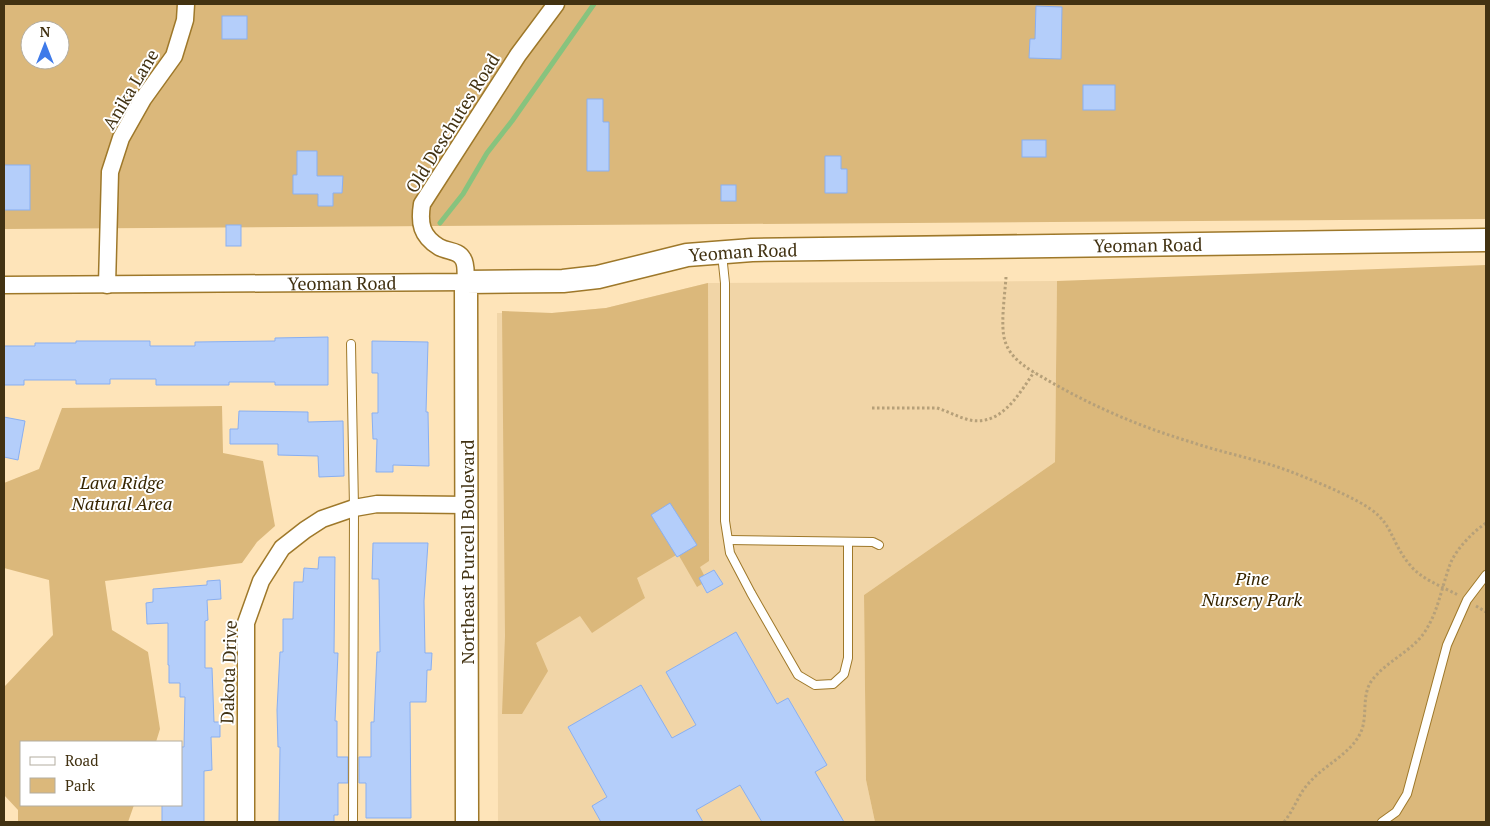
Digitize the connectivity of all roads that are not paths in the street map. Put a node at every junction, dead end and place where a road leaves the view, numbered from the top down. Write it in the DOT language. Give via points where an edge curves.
graph roads {
  1 [pos="186,4"];
  2 [pos="556,4"];
  3 [pos="1486,240"];
  4 [pos="722,252"];
  5 [pos="466,282"];
  6 [pos="4,285"];
  7 [pos="107,285"];
  8 [pos="351,344"];
  9 [pos="467,505"];
  10 [pos="354,508"];
  11 [pos="729,540"];
  12 [pos="848,542"];
  13 [pos="879,545"];
  14 [pos="1486,575"];
  15 [pos="246,822"];
  16 [pos="353,822"];
  17 [pos="467,822"];
  18 [pos="1382,822"];
  1 -- 7 [label="street, Anika Lane" via="185,20 174,56 143,99 121,138 110,172"];
  2 -- 5 [label="street, Old Deschutes Road" via="518,55 422,204 420,219 424,233 439,247 459,254 465,261"];
  3 -- 4 [label="street, Yeoman Road"];
  4 -- 5 [label="street, Yeoman Road" via="687,255 598,277 563,281"];
  4 -- 11 [label="lane" via="725,283 725,521"];
  5 -- 7 [label="street, Yeoman Road"];
  5 -- 9 [label="street, Northeast Purcell Boulevard"];
  6 -- 7 [label="street, Yeoman Road"];
  8 -- 10 [label="lane"];
  9 -- 10 [label="street, Dakota Drive" via="377,504"];
  9 -- 17 [label="street, Northeast Purcell Boulevard"];
  10 -- 15 [label="street, Dakota Drive" via="322,519 282,548 261,581 246,623"];
  10 -- 16 [label="lane"];
  11 -- 12 [label="lane"];
  11 -- 12 [label="lane" via="730,553 798,675 815,685 833,684 844,674 848,658"];
  12 -- 13 [label="lane"];
  14 -- 18 [label="lane" via="1466,600 1447,645 1407,794 1396,812"];
}
